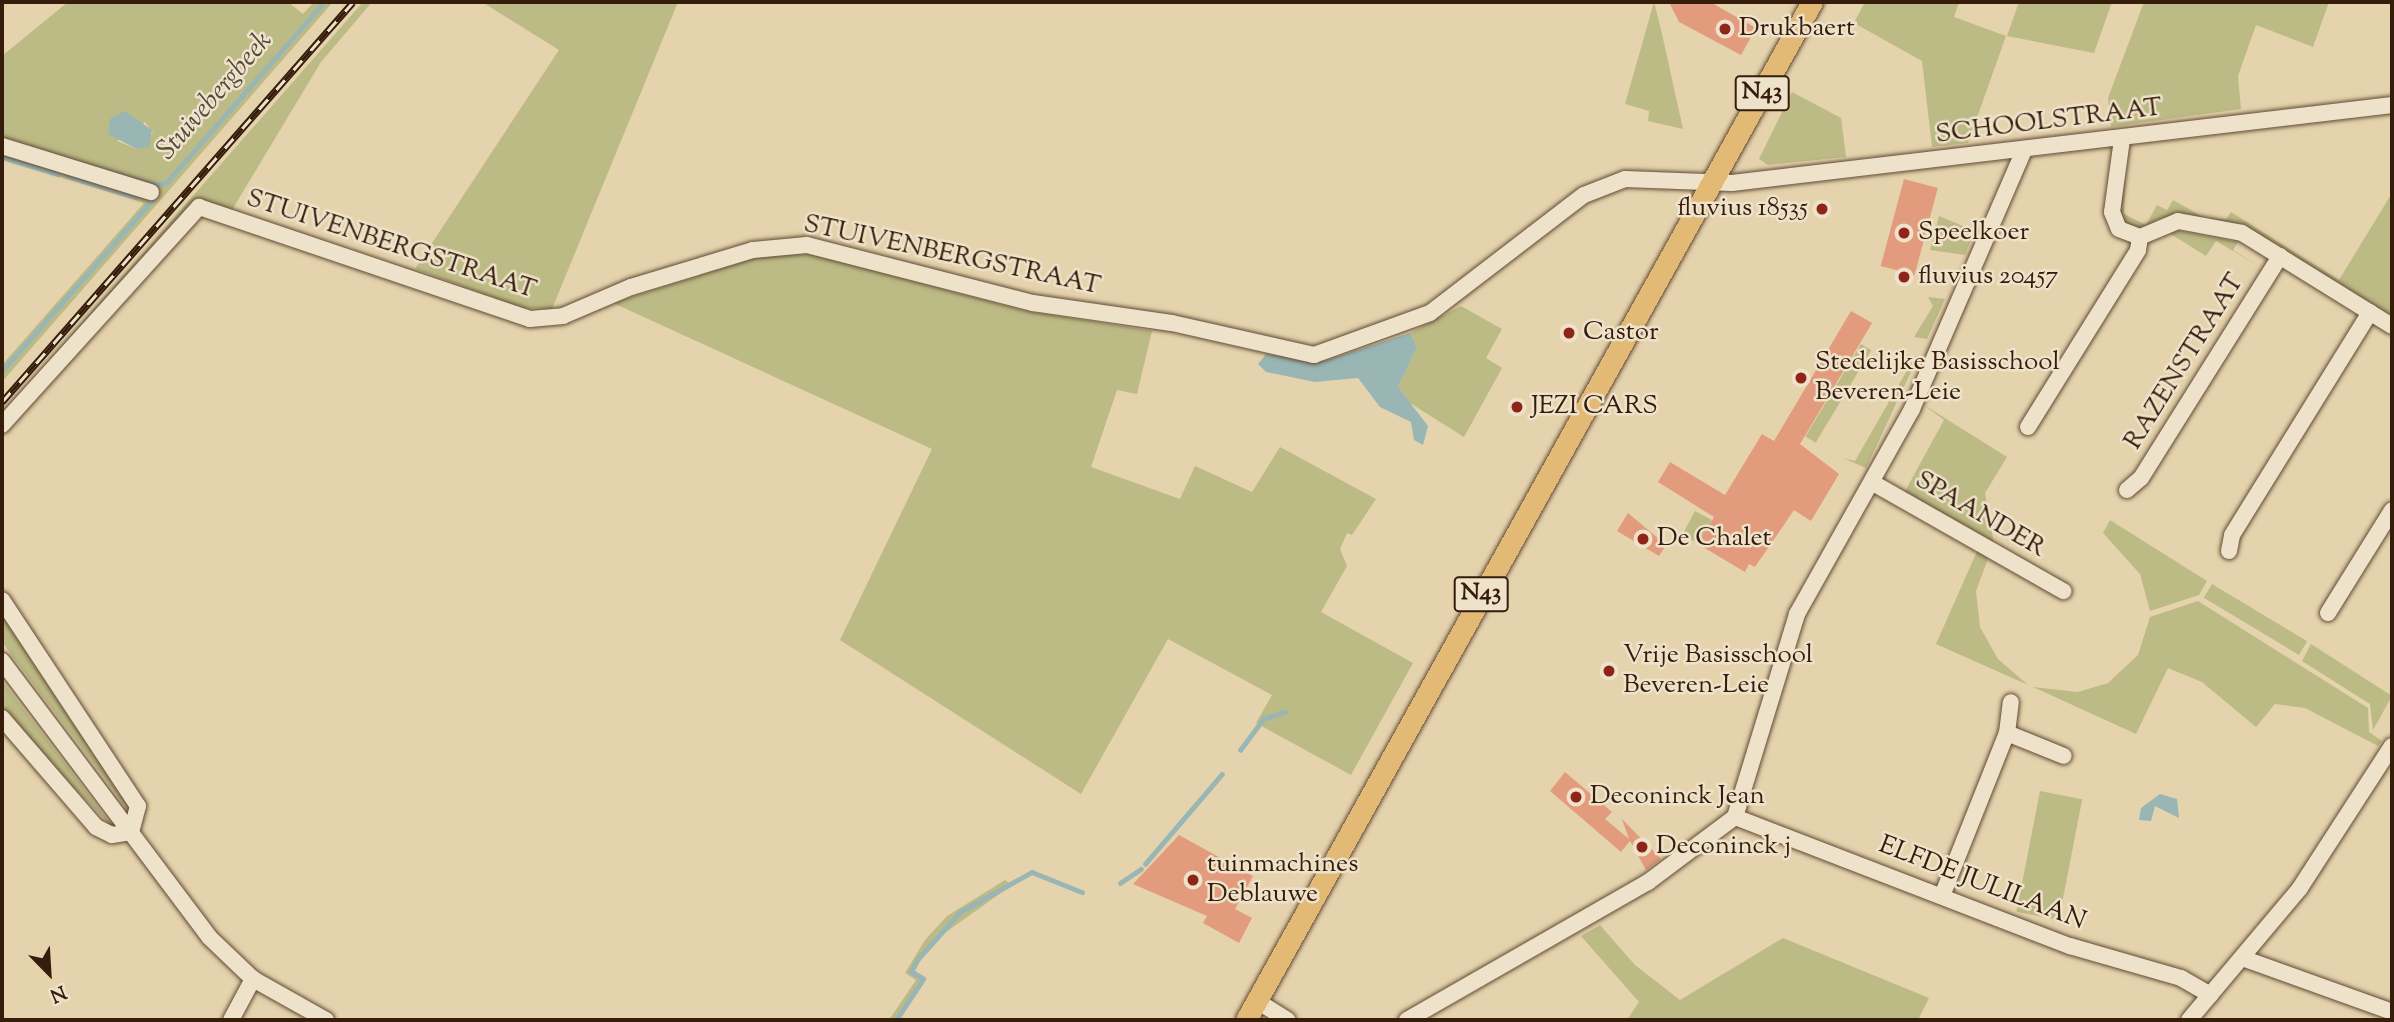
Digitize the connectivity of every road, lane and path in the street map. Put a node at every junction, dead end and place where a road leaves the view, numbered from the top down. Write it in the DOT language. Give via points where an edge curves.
graph roads {
  1 [pos="1812,2"];
  2 [pos="2392,105"];
  3 [pos="2122,139"];
  4 [pos="2,146"];
  5 [pos="2024,150"];
  6 [pos="1712,184"];
  7 [pos="151,192"];
  8 [pos="2140,237"];
  9 [pos="2280,256"];
  10 [pos="2370,312"];
  11 [pos="2392,326"];
  12 [pos="2,425"];
  13 [pos="2028,427"];
  14 [pos="1873,483"];
  15 [pos="2127,489"];
  16 [pos="2392,510"];
  17 [pos="2229,551"];
  18 [pos="2063,591"];
  19 [pos="2,600"];
  20 [pos="2328,613"];
  21 [pos="2,661"];
  22 [pos="2011,702"];
  23 [pos="2,718"];
  24 [pos="2007,733"];
  25 [pos="2392,746"];
  26 [pos="2064,756"];
  27 [pos="1735,817"];
  28 [pos="131,832"];
  29 [pos="1942,897"];
  30 [pos="2245,958"];
  31 [pos="253,979"];
  32 [pos="2211,995"];
  33 [pos="1256,1001"];
  34 [pos="2392,1012"];
  35 [pos="231,1020"];
  36 [pos="326,1020"];
  37 [pos="1246,1020"];
  38 [pos="1288,1020"];
  39 [pos="1407,1020"];
  40 [pos="2189,1020"];
  1 -- 6 [label="main road, N43"];
  2 -- 3 [label="street, SCHOOLSTRAAT"];
  3 -- 5 [label="street, SCHOOLSTRAAT"];
  3 -- 8 [label="street" via="2112,217 2119,229"];
  4 -- 7 [label="street"];
  5 -- 6 [label="street, SCHOOLSTRAAT"];
  5 -- 14 [label="street"];
  6 -- 12 [label="street, STUIVENBERGSTRAAT" via="1625,179 1597,188 1446,304 1358,344 1314,355 1171,323 1033,303 807,245 753,250 631,287 563,316 530,319 199,207"];
  6 -- 33 [label="main road, N43"];
  8 -- 9 [label="street" via="2178,221 2234,230"];
  8 -- 13 [label="street" via="2138,250"];
  9 -- 10 [label="street"];
  9 -- 15 [label="street, RAZENSTRAAT" via="2141,478"];
  10 -- 11 [label="street"];
  10 -- 17 [label="street" via="2232,535"];
  14 -- 18 [label="street, SPAANDER"];
  14 -- 27 [label="street" via="1797,614"];
  16 -- 20 [label="street"];
  19 -- 28 [label="street" via="138,806"];
  21 -- 28 [label="street"];
  22 -- 24 [label="street"];
  23 -- 28 [label="street" via="96,827 112,835"];
  24 -- 26 [label="street"];
  24 -- 29 [label="street"];
  25 -- 30 [label="street"];
  27 -- 29 [label="street, ELFDE JULILAAN"];
  27 -- 39 [label="street" via="1657,877"];
  28 -- 31 [label="street" via="209,937"];
  29 -- 32 [label="street, ELFDE JULILAAN" via="2070,946 2181,978"];
  30 -- 32 [label="street"];
  30 -- 34 [label="street"];
  31 -- 35 [label="street"];
  31 -- 36 [label="street"];
  32 -- 40 [label="street"];
  33 -- 37 [label="main road, N43"];
  33 -- 38 [label="street"];
}
